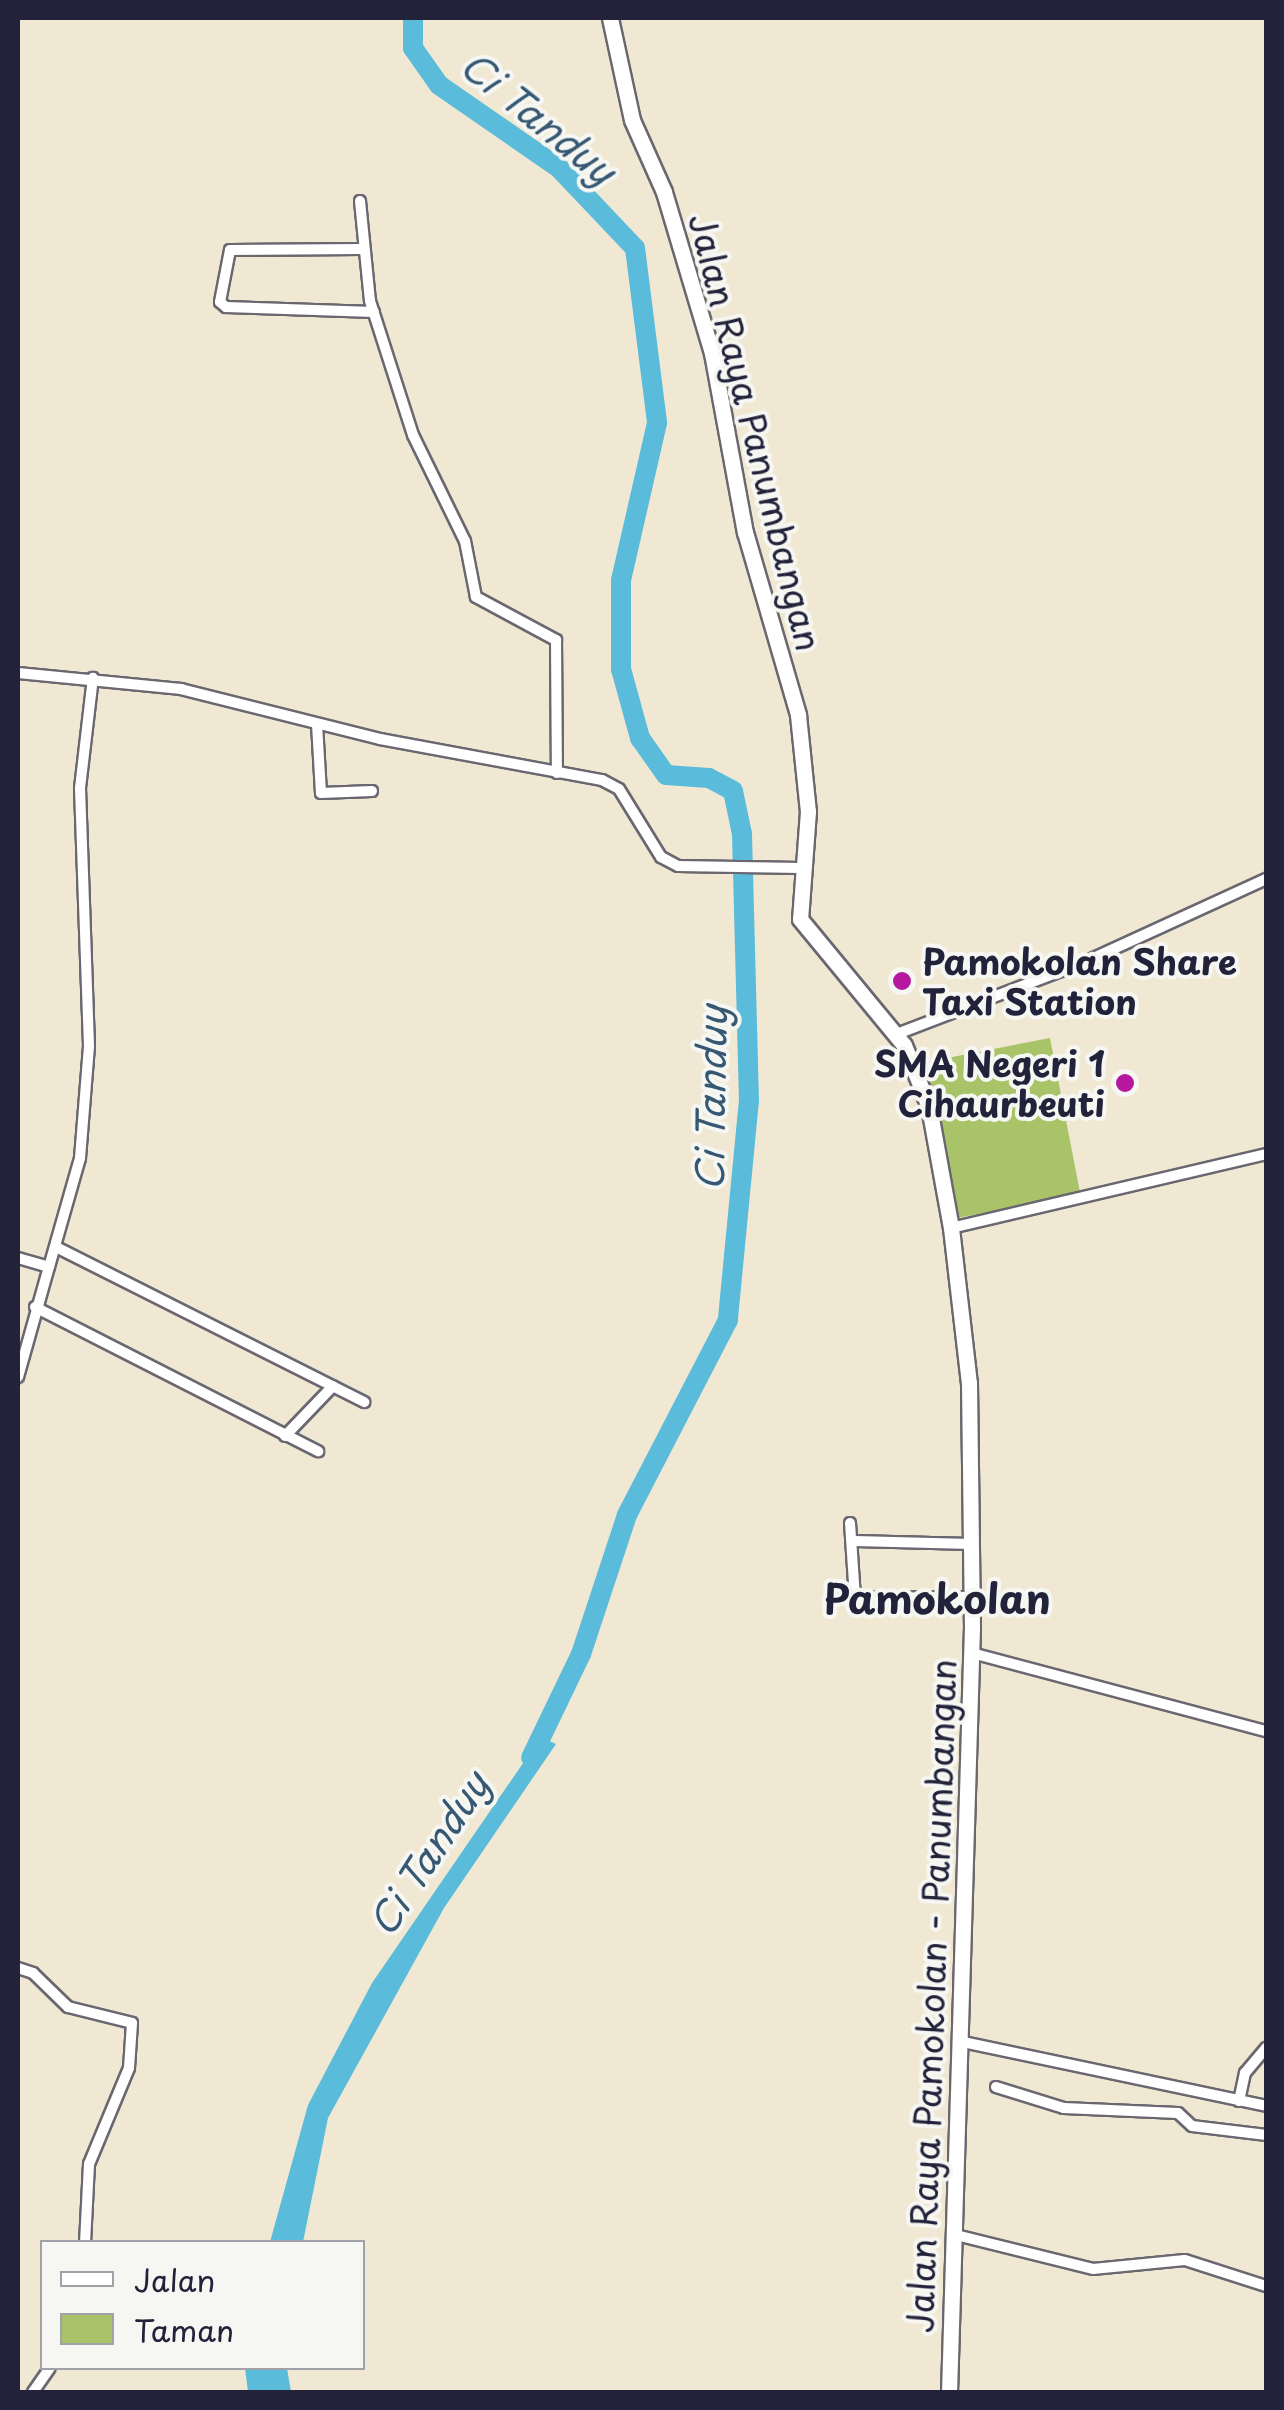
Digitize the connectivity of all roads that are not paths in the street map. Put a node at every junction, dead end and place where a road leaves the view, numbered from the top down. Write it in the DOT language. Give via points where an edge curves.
graph roads {
  1 [pos="610,18"];
  2 [pos="360,201"];
  3 [pos="361,249"];
  4 [pos="374,312"];
  5 [pos="18,672"];
  6 [pos="93,678"];
  7 [pos="317,724"];
  8 [pos="557,773"];
  9 [pos="372,791"];
  10 [pos="801,868"];
  11 [pos="1266,879"];
  12 [pos="897,1034"];
  13 [pos="1266,1154"];
  14 [pos="951,1228"];
  15 [pos="58,1248"];
  16 [pos="18,1258"];
  17 [pos="50,1267"];
  18 [pos="35,1307"];
  19 [pos="18,1376"];
  20 [pos="332,1386"];
  21 [pos="364,1402"];
  22 [pos="286,1436"];
  23 [pos="318,1451"];
  24 [pos="850,1523"];
  25 [pos="855,1541"];
  26 [pos="971,1544"];
  27 [pos="972,1597"];
  28 [pos="839,1598"];
  29 [pos="854,1598"];
  30 [pos="972,1653"];
  31 [pos="1266,1731"];
  32 [pos="18,1968"];
  33 [pos="963,2042"];
  34 [pos="1266,2048"];
  35 [pos="996,2088"];
  36 [pos="1239,2100"];
  37 [pos="1266,2106"];
  38 [pos="1266,2135"];
  39 [pos="952,2234"];
  40 [pos="85,2240"];
  41 [pos="1266,2286"];
  42 [pos="49,2370"];
  43 [pos="33,2392"];
  44 [pos="949,2392"];
  1 -- 10 [label="main road, Jalan Raya Panumbangan" via="632,120 664,192 712,353 745,532 798,715 808,811"];
  2 -- 3 [label="street"];
  3 -- 4 [label="street"];
  3 -- 4 [label="street" via="230,250 220,302 226,308"];
  4 -- 8 [label="street" via="426,470 465,541 476,597 556,640"];
  5 -- 6 [label="street"];
  6 -- 7 [label="street" via="181,689"];
  6 -- 15 [label="street" via="80,788 89,1046 80,1158"];
  7 -- 8 [label="street"];
  7 -- 9 [label="street" via="321,793"];
  8 -- 10 [label="street" via="612,784 661,857 678,866"];
  10 -- 12 [label="main road, Jalan Raya Pamokolan - Panumbangan" via="806,931"];
  11 -- 12 [label="street" via="1178,922"];
  12 -- 14 [label="main road, Jalan Raya Pamokolan - Panumbangan" via="929,1107"];
  13 -- 14 [label="street"];
  14 -- 26 [label="main road, Jalan Raya Pamokolan - Panumbangan" via="969,1383"];
  15 -- 17 [label="street"];
  15 -- 20 [label="street"];
  16 -- 17 [label="street"];
  17 -- 18 [label="street"];
  18 -- 19 [label="street"];
  18 -- 22 [label="street"];
  20 -- 21 [label="street"];
  20 -- 22 [label="street"];
  22 -- 23 [label="street"];
  24 -- 25 [label="street"];
  25 -- 26 [label="street"];
  25 -- 29 [label="street"];
  26 -- 27 [label="main road, Jalan Raya Pamokolan - Panumbangan"];
  27 -- 29 [label="street"];
  27 -- 30 [label="main road, Jalan Raya Pamokolan - Panumbangan"];
  28 -- 29 [label="street"];
  30 -- 31 [label="street"];
  30 -- 33 [label="main road, Jalan Raya Pamokolan - Panumbangan"];
  32 -- 40 [label="street" via="68,2007 132,2023 126,2074 89,2164"];
  33 -- 36 [label="street"];
  33 -- 39 [label="main road, Jalan Raya Pamokolan - Panumbangan"];
  34 -- 36 [label="street" via="1244,2074"];
  35 -- 38 [label="street" via="1064,2108 1178,2113 1192,2126"];
  36 -- 37 [label="street"];
  39 -- 41 [label="street" via="1093,2269 1184,2260"];
  39 -- 44 [label="main road, Jalan Raya Pamokolan - Panumbangan"];
  42 -- 43 [label="street"];
}
